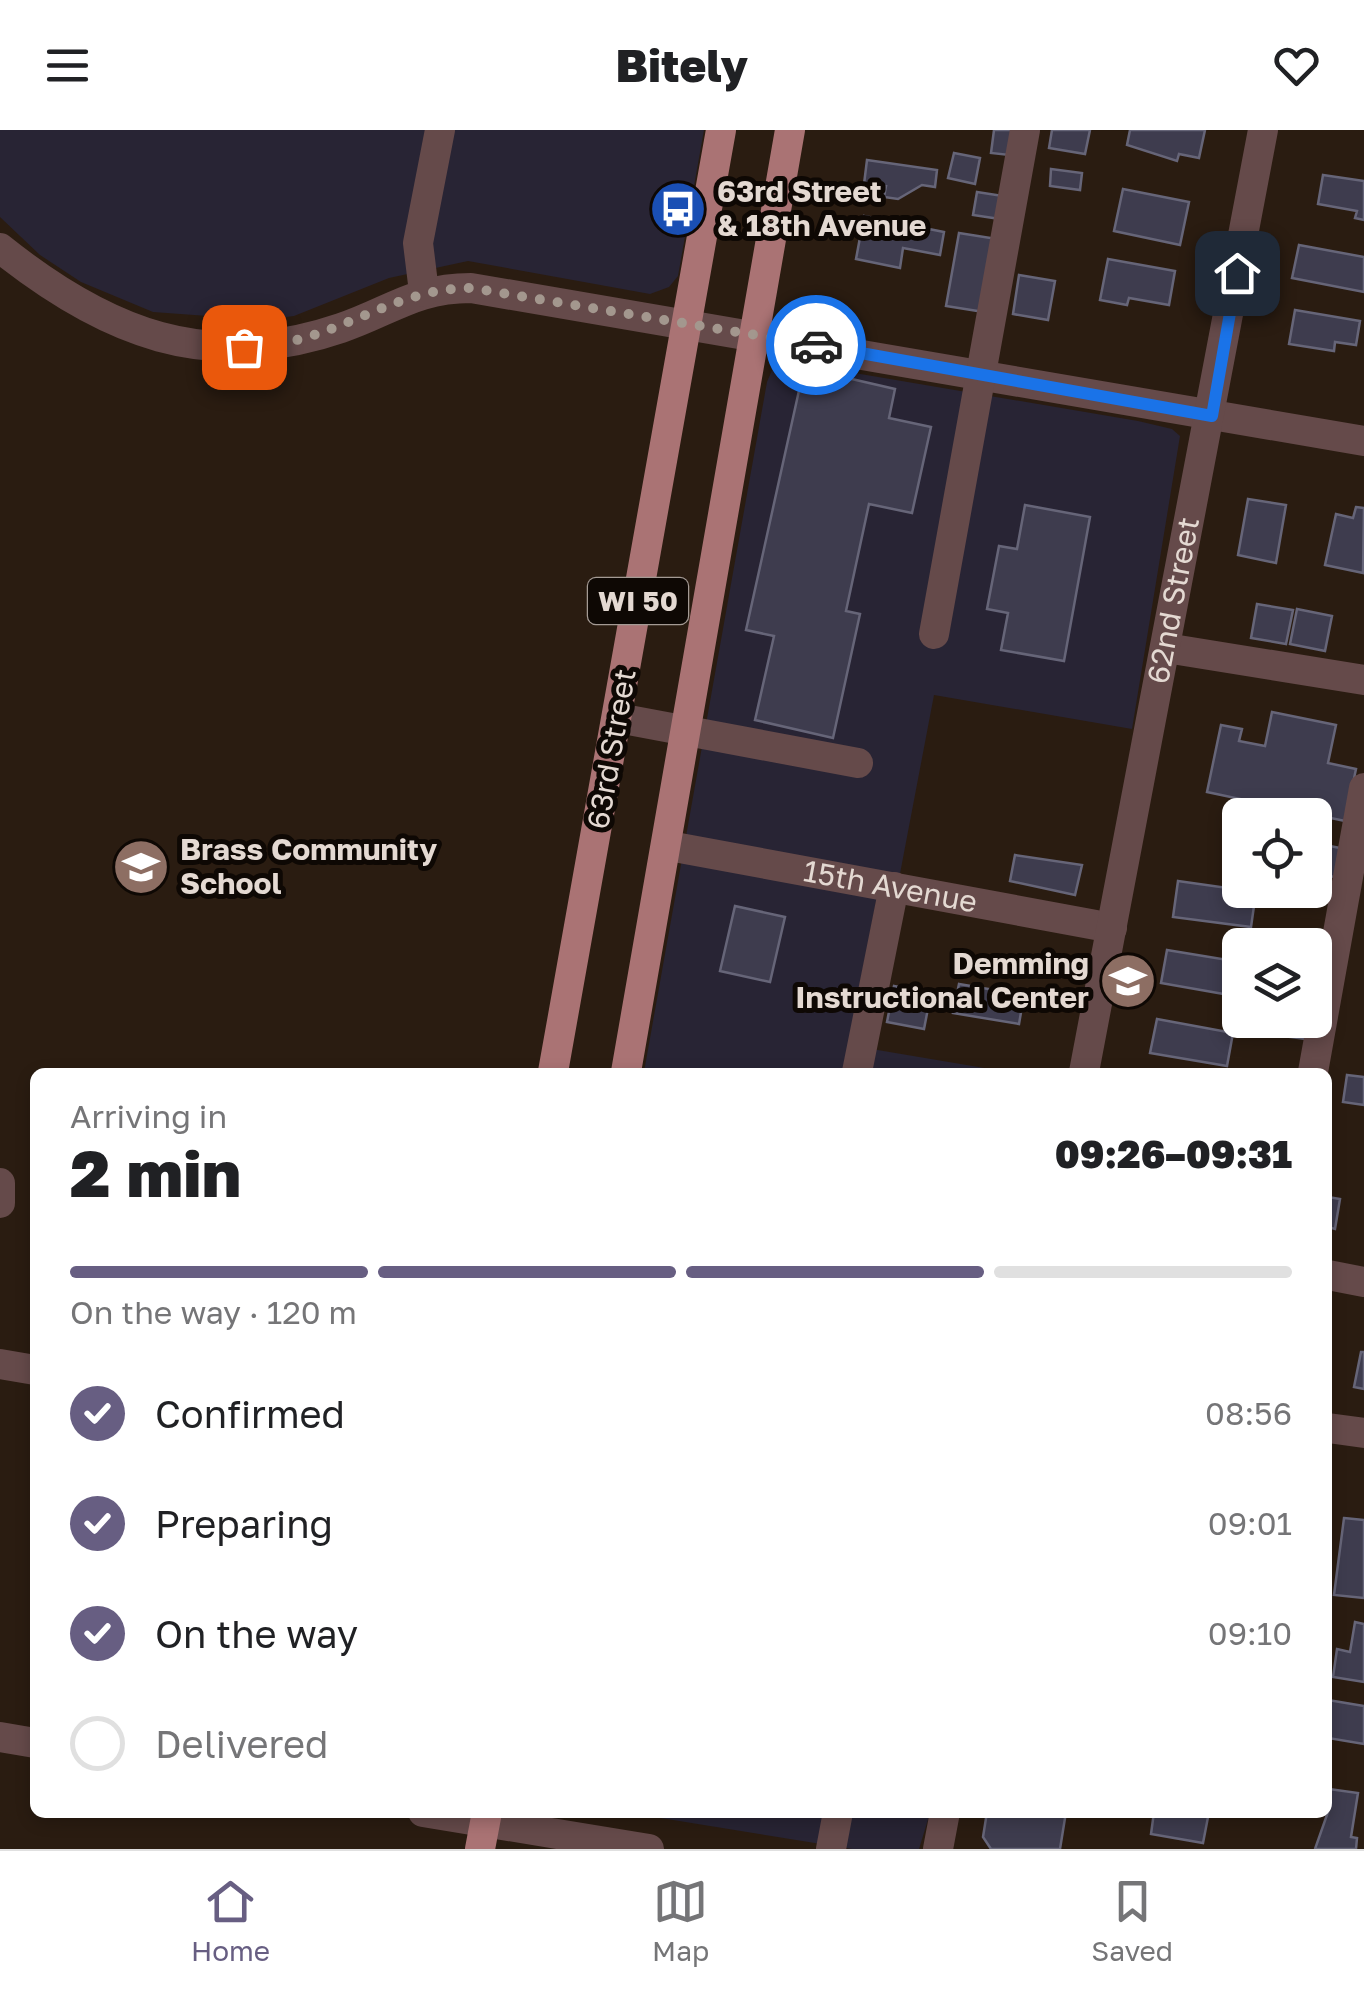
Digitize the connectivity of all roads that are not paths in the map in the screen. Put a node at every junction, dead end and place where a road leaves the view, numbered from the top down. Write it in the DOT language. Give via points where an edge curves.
graph roads {
  1 [pos="440,130"];
  2 [pos="721,130"];
  3 [pos="790,130"];
  4 [pos="1025,130"];
  5 [pos="1263,130"];
  6 [pos="0,248"];
  7 [pos="424,292"];
  8 [pos="686,323"];
  9 [pos="753,334"];
  10 [pos="981,374"];
  11 [pos="1212,416"];
  12 [pos="1364,440"];
  13 [pos="934,634"];
  14 [pos="1166,648"];
  15 [pos="1364,680"];
  16 [pos="618,718"];
  17 [pos="687,734"];
  18 [pos="858,764"];
  19 [pos="1364,788"];
  20 [pos="669,846"];
  21 [pos="894,887"];
  22 [pos="1112,928"];
  23 [pos="554,1068"];
  24 [pos="627,1068"];
  25 [pos="858,1068"];
  26 [pos="1085,1068"];
  27 [pos="1314,1068"];
  28 [pos="0,1183"];
  29 [pos="0,1202"];
  30 [pos="1332,1276"];
  31 [pos="1364,1282"];
  32 [pos="0,1364"];
  33 [pos="30,1369"];
  34 [pos="1332,1429"];
  35 [pos="1364,1433"];
  36 [pos="0,1737"];
  37 [pos="30,1742"];
  38 [pos="454,1818"];
  39 [pos="837,1818"];
  40 [pos="944,1818"];
  41 [pos="484,1824"];
  42 [pos="649,1849"];
  43 [pos="831,1849"];
  44 [pos="938,1849"];
  1 -- 7 [label="street" via="418,243"];
  2 -- 8 [label="main road, 63rd Street / WI 50"];
  3 -- 9 [label="main road, WI 50"];
  4 -- 10 [label="street"];
  5 -- 11 [label="street, 62nd Street"];
  6 -- 7 [label="street" via="84,309 173,340 220,347 306,340"];
  7 -- 8 [label="street" via="471,288"];
  8 -- 9 [label="street"];
  8 -- 16 [label="main road, 63rd Street / WI 50"];
  9 -- 10 [label="street"];
  9 -- 17 [label="main road, WI 50"];
  10 -- 11 [label="street"];
  10 -- 13 [label="street"];
  11 -- 12 [label="street"];
  11 -- 14 [label="street, 62nd Street"];
  14 -- 15 [label="street"];
  14 -- 22 [label="street, 62nd Street"];
  16 -- 17 [label="street"];
  16 -- 23 [label="main road, 63rd Street / WI 50"];
  17 -- 18 [label="street"];
  17 -- 20 [label="main road, WI 50"];
  19 -- 27 [label="street"];
  20 -- 21 [label="street, 15th Avenue"];
  20 -- 24 [label="main road, WI 50"];
  21 -- 22 [label="street, 15th Avenue"];
  21 -- 25 [label="street"];
  22 -- 26 [label="street, 62nd Street"];
  28 -- 29 [label="street"];
  30 -- 31 [label="street"];
  32 -- 33 [label="street"];
  34 -- 35 [label="street"];
  36 -- 37 [label="street"];
  38 -- 41 [label="street"];
  39 -- 43 [label="street"];
  40 -- 44 [label="street"];
  41 -- 42 [label="street"];
}
